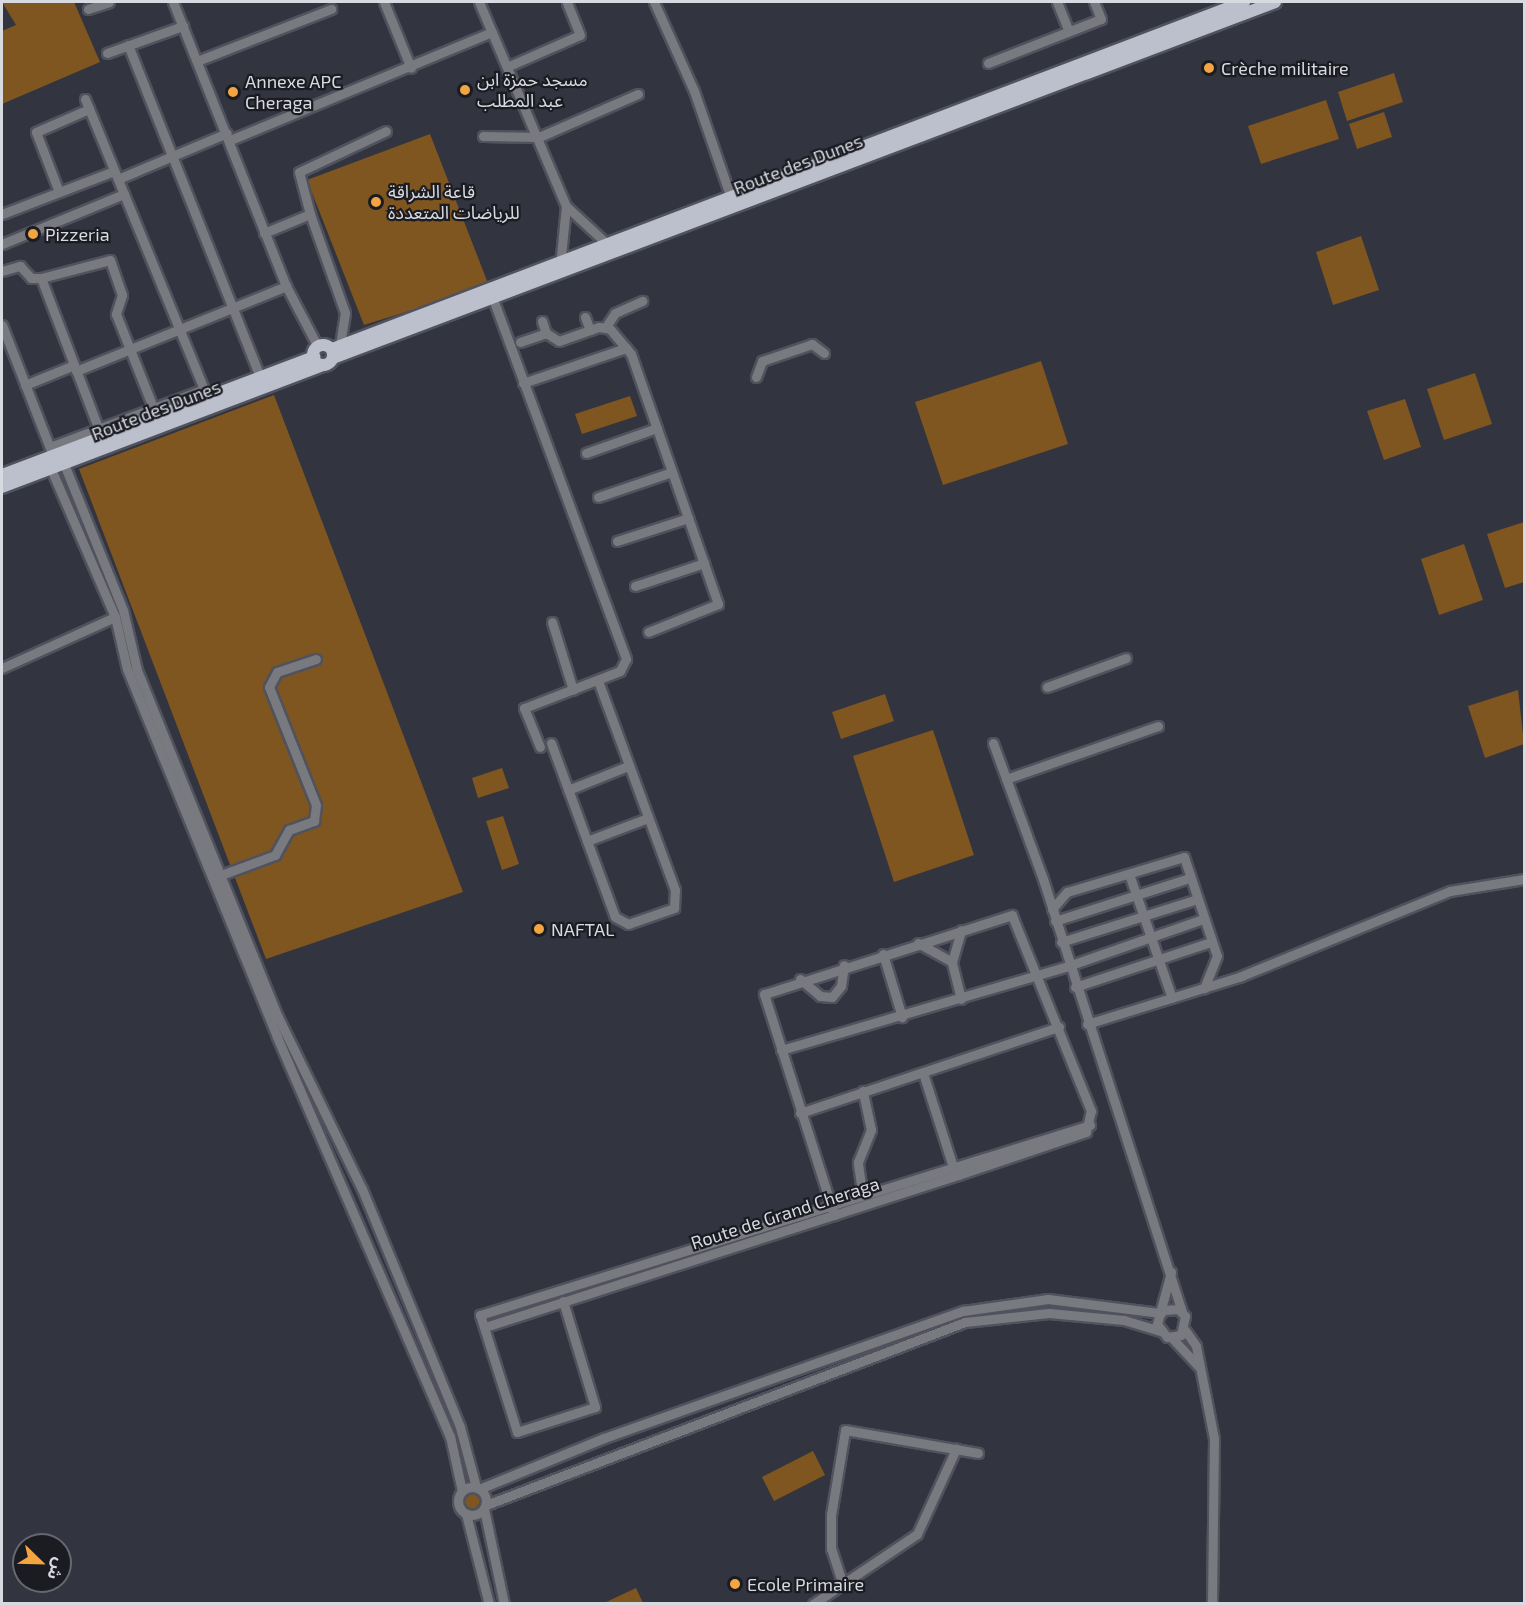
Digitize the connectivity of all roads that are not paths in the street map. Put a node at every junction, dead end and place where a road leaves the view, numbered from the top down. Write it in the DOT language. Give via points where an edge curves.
graph roads {
  1 [pos="109,2"];
  2 [pos="173,2"];
  3 [pos="384,2"];
  4 [pos="479,2"];
  5 [pos="567,2"];
  6 [pos="654,2"];
  7 [pos="1057,2"];
  8 [pos="1094,2"];
  9 [pos="1275,2"];
  10 [pos="1246,5"];
  11 [pos="88,9"];
  12 [pos="331,9"];
  13 [pos="183,26"];
  14 [pos="1069,31"];
  15 [pos="492,32"];
  16 [pos="128,45"];
  17 [pos="107,53"];
  18 [pos="197,60"];
  19 [pos="988,63"];
  20 [pos="508,66"];
  21 [pos="411,69"];
  22 [pos="638,94"];
  23 [pos="386,131"];
  24 [pos="483,136"];
  25 [pos="228,137"];
  26 [pos="540,137"];
  27 [pos="170,158"];
  28 [pos="116,175"];
  29 [pos="59,192"];
  30 [pos="124,194"];
  31 [pos="730,198"];
  32 [pos="566,206"];
  33 [pos="2,214"];
  34 [pos="310,214"];
  35 [pos="264,233"];
  36 [pos="2,244"];
  37 [pos="607,244"];
  38 [pos="560,268"];
  39 [pos="2,271"];
  40 [pos="41,278"];
  41 [pos="286,286"];
  42 [pos="493,299"];
  43 [pos="642,301"];
  44 [pos="231,307"];
  45 [pos="585,317"];
  46 [pos="542,321"];
  47 [pos="2,325"];
  48 [pos="179,327"];
  49 [pos="605,328"];
  50 [pos="590,330"];
  51 [pos="546,333"];
  52 [pos="520,342"];
  53 [pos="129,346"];
  54 [pos="626,348"];
  55 [pos="824,353"];
  56 [pos="326,354"];
  57 [pos="75,368"];
  58 [pos="756,377"];
  59 [pos="261,379"];
  60 [pos="523,383"];
  61 [pos="25,385"];
  62 [pos="205,394"];
  63 [pos="154,410"];
  64 [pos="657,428"];
  65 [pos="99,430"];
  66 [pos="52,451"];
  67 [pos="586,453"];
  68 [pos="64,464"];
  69 [pos="51,469"];
  70 [pos="672,472"];
  71 [pos="2,475"];
  72 [pos="2,487"];
  73 [pos="598,497"];
  74 [pos="688,518"];
  75 [pos="617,541"];
  76 [pos="704,563"];
  77 [pos="635,586"];
  78 [pos="115,617"];
  79 [pos="552,622"];
  80 [pos="648,632"];
  81 [pos="1126,658"];
  82 [pos="316,659"];
  83 [pos="2,668"];
  84 [pos="598,681"];
  85 [pos="1047,687"];
  86 [pos="573,690"];
  87 [pos="1158,726"];
  88 [pos="551,743"];
  89 [pos="993,743"];
  90 [pos="540,747"];
  91 [pos="628,766"];
  92 [pos="1006,779"];
  93 [pos="568,790"];
  94 [pos="648,818"];
  95 [pos="587,841"];
  96 [pos="1129,874"];
  97 [pos="221,875"];
  98 [pos="1190,878"];
  99 [pos="1524,879"];
  100 [pos="1136,895"];
  101 [pos="1197,899"];
  102 [pos="1052,909"];
  103 [pos="1142,916"];
  104 [pos="1203,920"];
  105 [pos="1055,921"];
  106 [pos="961,930"];
  107 [pos="1149,937"];
  108 [pos="1061,942"];
  109 [pos="1211,942"];
  110 [pos="918,943"];
  111 [pos="883,954"];
  112 [pos="1156,959"];
  113 [pos="952,962"];
  114 [pos="844,964"];
  115 [pos="1068,966"];
  116 [pos="1035,975"];
  117 [pos="800,979"];
  118 [pos="1075,987"];
  119 [pos="1204,988"];
  120 [pos="1172,998"];
  121 [pos="961,999"];
  122 [pos="902,1017"];
  123 [pos="1088,1024"];
  124 [pos="1059,1027"];
  125 [pos="781,1050"];
  126 [pos="923,1073"];
  127 [pos="863,1091"];
  128 [pos="800,1113"];
  129 [pos="1090,1125"];
  130 [pos="952,1164"];
  131 [pos="862,1192"];
  132 [pos="830,1202"];
  133 [pos="834,1215"];
  134 [pos="1172,1270"];
  135 [pos="563,1301"];
  136 [pos="1182,1311"];
  137 [pos="1162,1312"];
  138 [pos="485,1327"];
  139 [pos="1185,1330"];
  140 [pos="1159,1331"];
  141 [pos="1172,1338"];
  142 [pos="1201,1369"];
  143 [pos="956,1449"];
  144 [pos="978,1453"];
  145 [pos="477,1488"];
  146 [pos="462,1491"];
  147 [pos="485,1507"];
  148 [pos="465,1514"];
  149 [pos="842,1582"];
  150 [pos="489,1604"];
  151 [pos="504,1604"];
  152 [pos="813,1604"];
  153 [pos="1212,1604"];
  1 -- 11 [label="street"];
  2 -- 13 [label="street"];
  3 -- 21 [label="street"];
  4 -- 15 [label="street"];
  5 -- 20 [label="street" via="580,35"];
  6 -- 31 [label="street" via="694,91"];
  7 -- 14 [label="street"];
  8 -- 14 [label="street" via="1101,19"];
  9 -- 10 [label="main road, Route des Dunes"];
  10 -- 31 [label="main road, Route des Dunes"];
  10 -- 38 [label="main road, Route des Dunes"];
  12 -- 18 [label="street"];
  13 -- 16 [label="street"];
  13 -- 18 [label="street"];
  14 -- 19 [label="street"];
  15 -- 20 [label="street"];
  15 -- 21 [label="street"];
  16 -- 17 [label="street"];
  16 -- 27 [label="street"];
  18 -- 25 [label="street"];
  20 -- 26 [label="street"];
  21 -- 25 [label="street"];
  22 -- 26 [label="street"];
  23 -- 34 [label="street" via="299,172"];
  24 -- 26 [label="street"];
  25 -- 27 [label="street"];
  25 -- 35 [label="street"];
  26 -- 32 [label="street"];
  27 -- 28 [label="street"];
  27 -- 44 [label="street"];
  28 -- 29 [label="street"];
  28 -- 29 [label="street" via="87,104 36,132"];
  28 -- 30 [label="street"];
  29 -- 33 [label="street"];
  30 -- 36 [label="street"];
  30 -- 48 [label="street"];
  31 -- 37 [label="main road, Route des Dunes"];
  32 -- 37 [label="street"];
  32 -- 38 [label="street"];
  34 -- 35 [label="street"];
  34 -- 56 [label="street" via="345,313"];
  35 -- 41 [label="street"];
  37 -- 38 [label="main road, Route des Dunes"];
  38 -- 42 [label="main road, Route des Dunes"];
  38 -- 56 [label="main road, Route des Dunes"];
  39 -- 40 [label="street" via="20,266 31,278"];
  40 -- 53 [label="street" via="110,260 122,295 116,314"];
  40 -- 57 [label="street"];
  41 -- 44 [label="street"];
  41 -- 56 [label="street"];
  42 -- 56 [label="main road, Route des Dunes"];
  42 -- 60 [label="street"];
  43 -- 49 [label="street" via="615,313"];
  44 -- 48 [label="street"];
  44 -- 59 [label="street"];
  45 -- 50 [label="street"];
  46 -- 51 [label="street"];
  47 -- 61 [label="street"];
  48 -- 53 [label="street"];
  48 -- 62 [label="street"];
  49 -- 50 [label="street"];
  49 -- 54 [label="street"];
  50 -- 51 [label="street" via="559,340"];
  51 -- 52 [label="street"];
  53 -- 57 [label="street"];
  53 -- 63 [label="street"];
  54 -- 60 [label="street"];
  54 -- 64 [label="street"];
  55 -- 58 [label="street" via="812,344 762,361"];
  56 -- 59 [label="main road, Route des Dunes"];
  56 -- 68 [label="main road, Route des Dunes"];
  57 -- 61 [label="street"];
  57 -- 65 [label="street"];
  59 -- 62 [label="main road, Route des Dunes"];
  60 -- 84 [label="street" via="625,650 624,668"];
  61 -- 66 [label="street"];
  62 -- 63 [label="street"];
  62 -- 66 [label="main road, Route des Dunes"];
  63 -- 65 [label="street"];
  64 -- 67 [label="street"];
  64 -- 70 [label="street"];
  65 -- 66 [label="street"];
  66 -- 71 [label="main road, Route des Dunes"];
  68 -- 69 [label="main road, Route des Dunes"];
  68 -- 97 [label="street" via="123,610 138,670"];
  69 -- 72 [label="main road, Route des Dunes"];
  69 -- 78 [label="street"];
  70 -- 73 [label="street"];
  70 -- 74 [label="street"];
  74 -- 75 [label="street"];
  74 -- 76 [label="street"];
  76 -- 77 [label="street"];
  76 -- 80 [label="street" via="718,604"];
  78 -- 83 [label="street"];
  78 -- 146 [label="street" via="127,669 277,1037 450,1436"];
  79 -- 86 [label="street"];
  81 -- 85 [label="street"];
  82 -- 97 [label="street" via="278,672 269,687 316,805 314,821 289,830 275,855"];
  84 -- 86 [label="street"];
  84 -- 91 [label="street"];
  86 -- 90 [label="street" via="524,708"];
  87 -- 92 [label="street"];
  88 -- 93 [label="street"];
  89 -- 92 [label="street"];
  91 -- 93 [label="street"];
  91 -- 94 [label="street"];
  92 -- 102 [label="street"];
  93 -- 95 [label="street"];
  94 -- 95 [label="street"];
  94 -- 95 [label="street" via="676,896 674,908 663,913 618,922"];
  96 -- 98 [label="street" via="1184,857"];
  96 -- 100 [label="street"];
  96 -- 102 [label="street" via="1067,892"];
  97 -- 145 [label="street" via="278,1017 362,1189 460,1427"];
  98 -- 100 [label="street"];
  98 -- 101 [label="street"];
  99 -- 119 [label="street" via="1450,891"];
  100 -- 103 [label="street"];
  100 -- 105 [label="street"];
  101 -- 103 [label="street"];
  101 -- 104 [label="street"];
  102 -- 105 [label="street"];
  103 -- 107 [label="street"];
  103 -- 108 [label="street"];
  104 -- 107 [label="street"];
  104 -- 109 [label="street"];
  105 -- 108 [label="street"];
  106 -- 110 [label="street"];
  106 -- 113 [label="street"];
  106 -- 116 [label="street" via="1012,915"];
  107 -- 112 [label="street"];
  107 -- 115 [label="street"];
  108 -- 115 [label="street"];
  109 -- 112 [label="street"];
  109 -- 119 [label="street" via="1216,960"];
  110 -- 111 [label="street"];
  110 -- 113 [label="street"];
  111 -- 114 [label="street"];
  111 -- 122 [label="street"];
  112 -- 118 [label="street"];
  112 -- 120 [label="street"];
  113 -- 121 [label="street"];
  114 -- 117 [label="street"];
  114 -- 117 [label="street" via="841,986 832,997 820,996"];
  115 -- 116 [label="street"];
  115 -- 118 [label="street"];
  116 -- 121 [label="street"];
  116 -- 124 [label="street"];
  117 -- 125 [label="street" via="764,996"];
  118 -- 123 [label="street"];
  119 -- 120 [label="street"];
  120 -- 123 [label="street"];
  121 -- 122 [label="street"];
  122 -- 125 [label="street"];
  123 -- 134 [label="street"];
  124 -- 126 [label="street"];
  124 -- 129 [label="street" via="1091,1112"];
  125 -- 128 [label="street"];
  126 -- 127 [label="street"];
  126 -- 130 [label="street"];
  127 -- 128 [label="street"];
  127 -- 131 [label="street" via="871,1130 858,1162"];
  128 -- 132 [label="street"];
  129 -- 130 [label="street"];
  129 -- 133 [label="street, Route de Grand Cheraga" via="1081,1134"];
  130 -- 131 [label="street"];
  131 -- 132 [label="street"];
  132 -- 133 [label="street"];
  132 -- 138 [label="street" via="480,1316"];
  133 -- 135 [label="street, Route de Grand Cheraga"];
  134 -- 136 [label="street"];
  134 -- 137 [label="street"];
  135 -- 138 [label="street, Route de Grand Cheraga"];
  135 -- 138 [label="street" via="595,1407 518,1432"];
  136 -- 137 [label="street"];
  136 -- 139 [label="street"];
  137 -- 140 [label="street"];
  137 -- 145 [label="street" via="1048,1299 963,1311 604,1438"];
  139 -- 141 [label="street"];
  139 -- 142 [label="street" via="1196,1344"];
  140 -- 141 [label="street"];
  140 -- 147 [label="street" via="1124,1320 1057,1313 965,1323"];
  141 -- 142 [label="street"];
  142 -- 153 [label="street" via="1214,1439"];
  143 -- 144 [label="street"];
  143 -- 149 [label="street" via="917,1534"];
  143 -- 149 [label="street" via="845,1430 831,1515 831,1549"];
  145 -- 146 [label="street"];
  145 -- 147 [label="street"];
  146 -- 148 [label="street" via="458,1503"];
  147 -- 148 [label="street"];
  147 -- 151 [label="street"];
  148 -- 150 [label="street"];
  149 -- 152 [label="street"];
}
